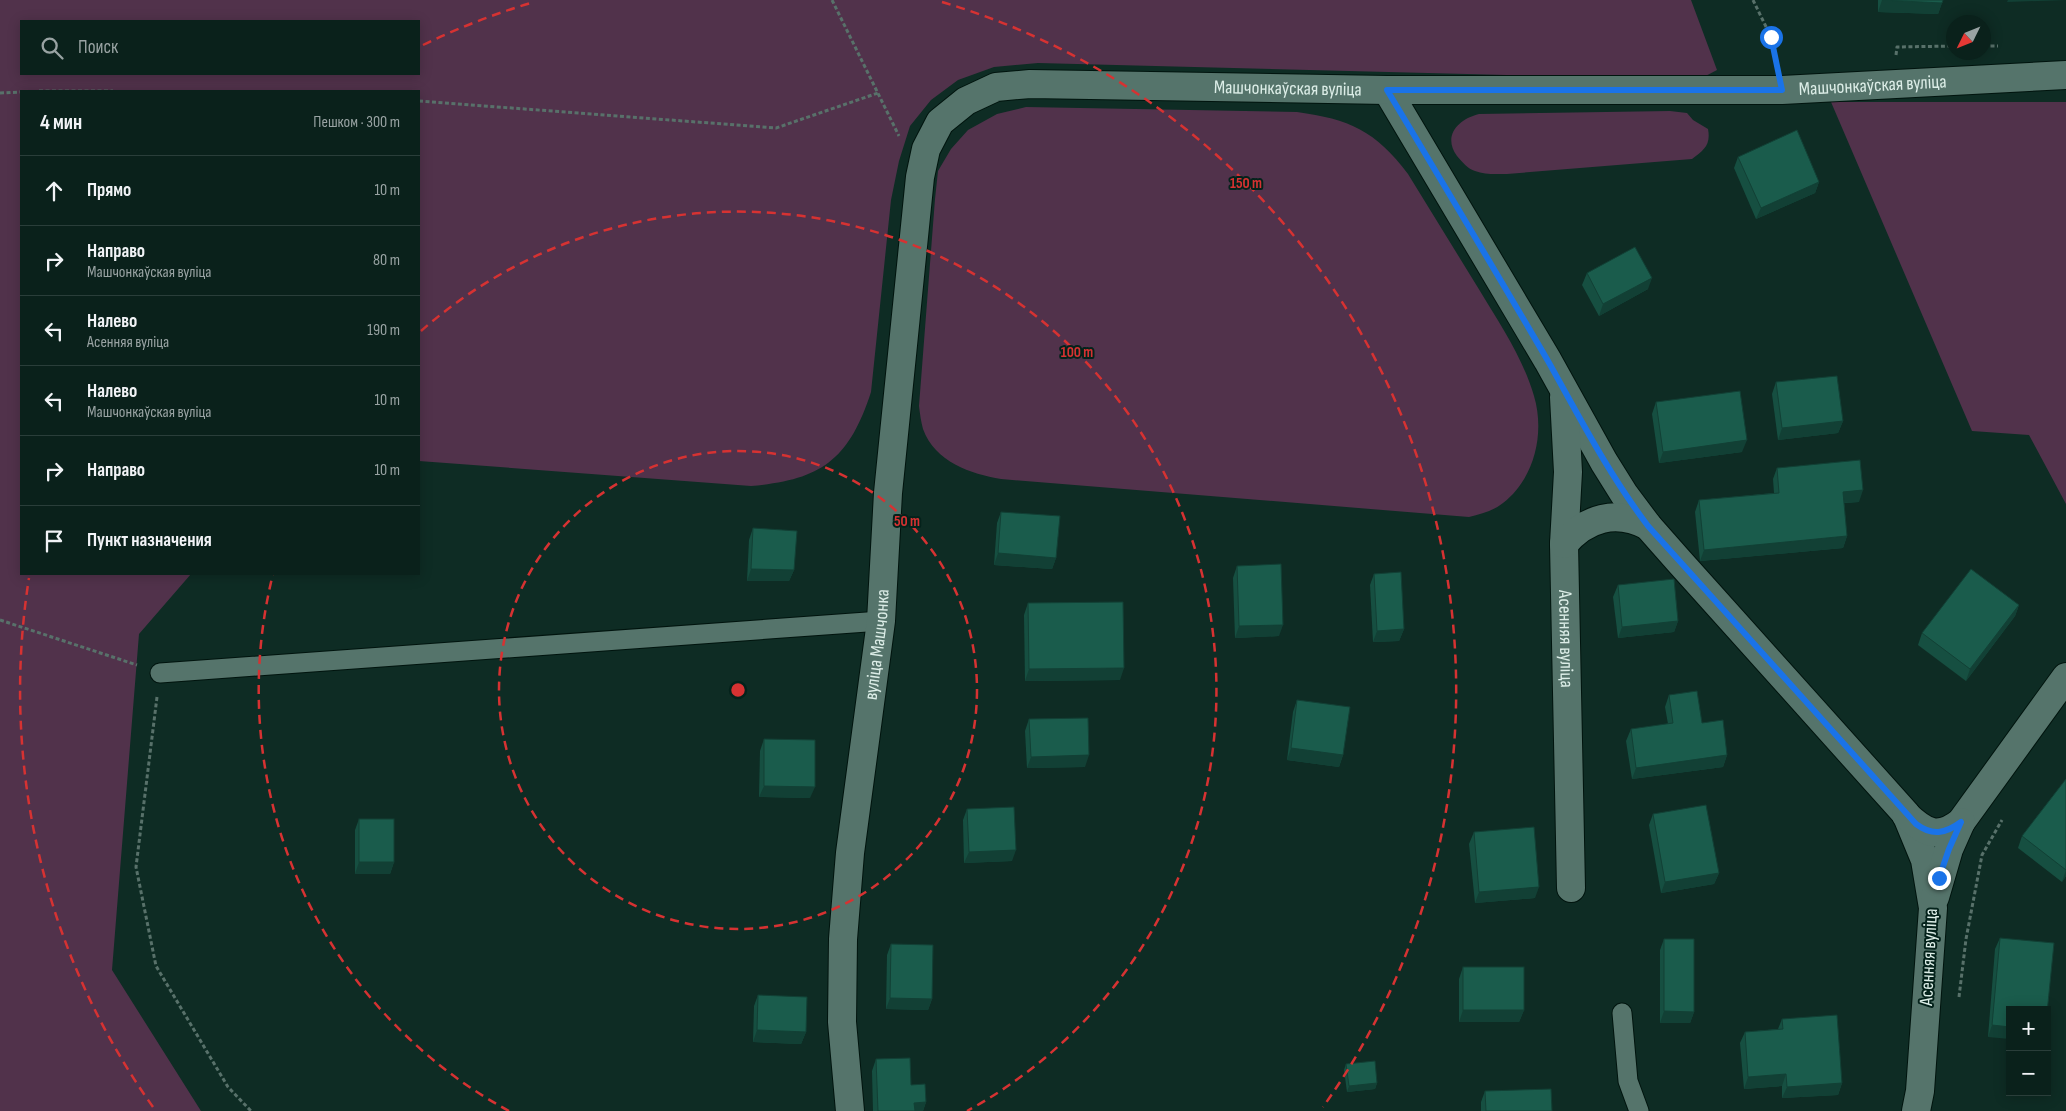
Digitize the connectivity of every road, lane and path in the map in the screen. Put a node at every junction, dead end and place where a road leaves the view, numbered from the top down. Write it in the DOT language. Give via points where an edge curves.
graph roads {
  1 [pos="832,0"];
  2 [pos="1752,0"];
  3 [pos="2066,75"];
  4 [pos="1387,90"];
  5 [pos="1782,90"];
  6 [pos="20,92"];
  7 [pos="0,93"];
  8 [pos="878,93"];
  9 [pos="420,101"];
  10 [pos="920,177"];
  11 [pos="1564,390"];
  12 [pos="1648,526"];
  13 [pos="1564,544"];
  14 [pos="0,620"];
  15 [pos="881,621"];
  16 [pos="160,673"];
  17 [pos="2066,677"];
  18 [pos="1906,814"];
  19 [pos="2006,814"];
  20 [pos="1961,822"];
  21 [pos="1571,888"];
  22 [pos="1933,908"];
  23 [pos="1958,1005"];
  24 [pos="1622,1013"];
  25 [pos="251,1111"];
  26 [pos="850,1111"];
  27 [pos="1639,1111"];
  28 [pos="1916,1111"];
  1 -- 8 [label="path"];
  2 -- 5 [label="path" via="1771,37"];
  3 -- 5 [label="street, Машчонкаўская вуліца"];
  4 -- 5 [label="street, Машчонкаўская вуліца"];
  4 -- 10 [label="street, Машчонкаўская вуліца" via="1071,84 996,87 966,100 940,122 926,149"];
  4 -- 11 [label="street, Асенняя вуліца"];
  6 -- 7 [label="path"];
  8 -- 9 [label="path" via="776,128"];
  8 -- 10 [label="path"];
  10 -- 15 [label="street, вуліца Машчонка" via="888,493"];
  11 -- 12 [label="street, Асенняя вуліца" via="1604,462"];
  11 -- 13 [label="street, Асенняя вуліца" via="1568,472"];
  12 -- 13 [label="street" via="1628,518 1599,520 1574,532"];
  12 -- 18 [label="street, Асенняя вуліца"];
  13 -- 21 [label="street, Асенняя вуліца"];
  14 -- 16 [label="path"];
  15 -- 16 [label="lane"];
  15 -- 26 [label="street, вуліца Машчонка" via="850,853 843,940 842,1022"];
  16 -- 25 [label="path" via="136,866 154,957 156,966 228,1087"];
  17 -- 20 [label="street"];
  18 -- 20 [label="street" via="1924,830 1933,833 1952,829"];
  18 -- 22 [label="street, Асенняя вуліца" via="1925,860"];
  19 -- 23 [label="path" via="1982,855 1966,939"];
  20 -- 22 [label="street" via="1944,862"];
  22 -- 28 [label="street, Асенняя вуліца"];
  24 -- 27 [label="lane" via="1628,1082"];
}
